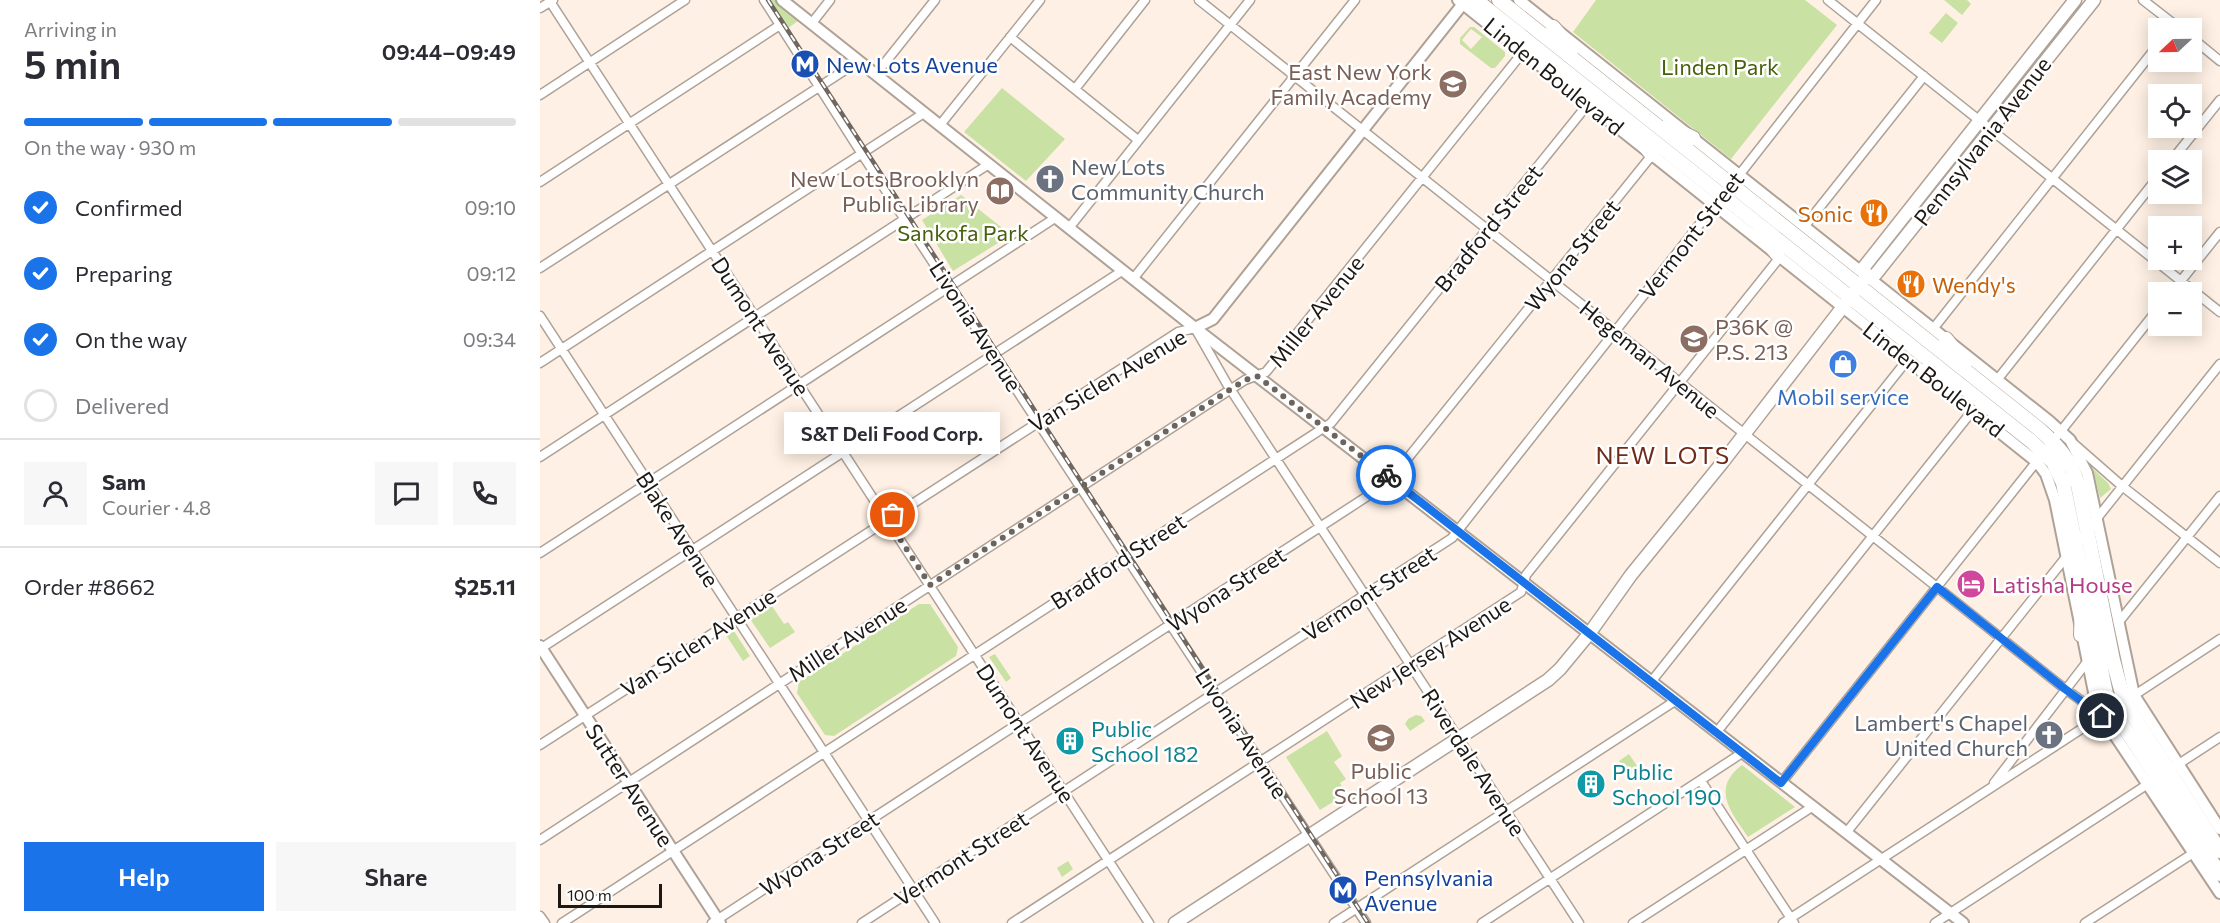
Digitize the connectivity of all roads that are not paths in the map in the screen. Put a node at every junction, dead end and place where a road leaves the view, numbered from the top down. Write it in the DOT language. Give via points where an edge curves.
graph roads {
  1 [pos="686,0"];
  2 [pos="764,0"];
  3 [pos="782,0"];
  4 [pos="830,0"];
  5 [pos="934,0"];
  6 [pos="1040,0"];
  7 [pos="1145,0"];
  8 [pos="1199,0"];
  9 [pos="1250,0"];
  10 [pos="1355,0"];
  11 [pos="1499,0"];
  12 [pos="1519,0"];
  13 [pos="1828,0"];
  14 [pos="1876,0"];
  15 [pos="2075,0"];
  16 [pos="2094,0"];
  17 [pos="2143,0"];
  18 [pos="551,1"];
  19 [pos="1466,1"];
  20 [pos="540,8"];
  21 [pos="2164,18"];
  22 [pos="812,23"];
  23 [pos="1857,23"];
  24 [pos="780,25"];
  25 [pos="1230,25"];
  26 [pos="1553,27"];
  27 [pos="1010,37"];
  28 [pos="2202,47"];
  29 [pos="1527,55"];
  30 [pos="2148,58"];
  31 [pos="859,61"];
  32 [pos="2220,61"];
  33 [pos="590,63"];
  34 [pos="876,74"];
  35 [pos="1593,74"];
  36 [pos="1294,76"];
  37 [pos="1924,76"];
  38 [pos="1579,81"];
  39 [pos="819,87"];
  40 [pos="1075,89"];
  41 [pos="540,95"];
  42 [pos="2220,100"];
  43 [pos="1588,104"];
  44 [pos="924,113"];
  45 [pos="1620,114"];
  46 [pos="1646,116"];
  47 [pos="1980,121"];
  48 [pos="630,123"];
  49 [pos="940,125"];
  50 [pos="1991,129"];
  51 [pos="1364,131"];
  52 [pos="1693,138"];
  53 [pos="1138,140"];
  54 [pos="2180,150"];
  55 [pos="862,154"];
  56 [pos="1652,154"];
  57 [pos="989,164"];
  58 [pos="1423,178"];
  59 [pos="2052,178"];
  60 [pos="540,182"];
  61 [pos="669,184"];
  62 [pos="1727,190"];
  63 [pos="2148,190"];
  64 [pos="1749,217"];
  65 [pos="1055,218"];
  66 [pos="906,220"];
  67 [pos="1804,226"];
  68 [pos="1068,228"];
  69 [pos="1487,229"];
  70 [pos="2117,230"];
  71 [pos="2220,232"];
  72 [pos="712,251"];
  73 [pos="1778,256"];
  74 [pos="540,268"];
  75 [pos="1122,271"];
  76 [pos="1133,279"];
  77 [pos="1551,280"];
  78 [pos="1863,281"];
  79 [pos="2181,281"];
  80 [pos="950,286"];
  81 [pos="1847,303"];
  82 [pos="2220,312"];
  83 [pos="540,316"];
  84 [pos="756,317"];
  85 [pos="2148,322"];
  86 [pos="1195,328"];
  87 [pos="1933,329"];
  88 [pos="1616,332"];
  89 [pos="1946,339"];
  90 [pos="562,349"];
  91 [pos="994,354"];
  92 [pos="1908,359"];
  93 [pos="540,363"];
  94 [pos="2220,364"];
  95 [pos="1923,370"];
  96 [pos="1257,376"];
  97 [pos="1997,380"];
  98 [pos="1680,383"];
  99 [pos="1982,383"];
  100 [pos="799,384"];
  101 [pos="1231,390"];
  102 [pos="1974,404"];
  103 [pos="604,415"];
  104 [pos="1037,422"];
  105 [pos="1324,428"];
  106 [pos="1744,434"];
  107 [pos="2070,440"];
  108 [pos="2049,447"];
  109 [pos="843,452"];
  110 [pos="540,457"];
  111 [pos="1276,459"];
  112 [pos="1391,479"];
  113 [pos="648,483"];
  114 [pos="1808,485"];
  115 [pos="2122,486"];
  116 [pos="1081,488"];
  117 [pos="2220,496"];
  118 [pos="2097,518"];
  119 [pos="887,519"];
  120 [pos="1321,527"];
  121 [pos="2087,530"];
  122 [pos="1457,531"];
  123 [pos="1873,536"];
  124 [pos="2188,536"];
  125 [pos="2075,545"];
  126 [pos="692,550"];
  127 [pos="540,553"];
  128 [pos="1126,556"];
  129 [pos="2066,557"];
  130 [pos="2220,563"];
  131 [pos="2083,581"];
  132 [pos="1524,583"];
  133 [pos="930,585"];
  134 [pos="1937,587"];
  135 [pos="1365,596"];
  136 [pos="736,618"];
  137 [pos="2118,623"];
  138 [pos="1171,624"];
  139 [pos="1589,634"];
  140 [pos="2081,635"];
  141 [pos="2001,638"];
  142 [pos="2220,639"];
  143 [pos="540,648"];
  144 [pos="975,654"];
  145 [pos="2087,662"];
  146 [pos="1410,665"];
  147 [pos="1651,682"];
  148 [pos="778,683"];
  149 [pos="2065,689"];
  150 [pos="1216,693"];
  151 [pos="1675,701"];
  152 [pos="2118,705"];
  153 [pos="585,716"];
  154 [pos="1020,723"];
  155 [pos="1716,733"];
  156 [pos="2220,737"];
  157 [pos="1459,738"];
  158 [pos="540,745"];
  159 [pos="823,752"];
  160 [pos="1742,753"];
  161 [pos="1260,762"];
  162 [pos="2162,775"];
  163 [pos="628,782"];
  164 [pos="1701,782"];
  165 [pos="1781,783"];
  166 [pos="1990,788"];
  167 [pos="1064,792"];
  168 [pos="1812,807"];
  169 [pos="1506,811"];
  170 [pos="868,821"];
  171 [pos="1846,833"];
  172 [pos="1309,836"];
  173 [pos="540,840"];
  174 [pos="2211,843"];
  175 [pos="1746,849"];
  176 [pos="673,851"];
  177 [pos="1108,860"];
  178 [pos="1881,860"];
  179 [pos="2220,874"];
  180 [pos="1550,879"];
  181 [pos="913,890"];
  182 [pos="2220,892"];
  183 [pos="1357,908"];
  184 [pos="1950,913"];
  185 [pos="540,916"];
  186 [pos="1789,921"];
  187 [pos="716,922"];
  188 [pos="545,923"];
  189 [pos="562,923"];
  190 [pos="862,923"];
  191 [pos="935,923"];
  192 [pos="1012,923"];
  193 [pos="1149,923"];
  194 [pos="1175,923"];
  195 [pos="1334,923"];
  196 [pos="1366,923"];
  197 [pos="1482,923"];
  198 [pos="1579,923"];
  199 [pos="1633,923"];
  200 [pos="1935,923"];
  201 [pos="1963,923"];
  202 [pos="2085,923"];
  1 -- 33 [label="street"];
  2 -- 24 [label="street, Livonia Avenue"];
  3 -- 22 [label="street"];
  4 -- 22 [label="street"];
  5 -- 34 [label="street"];
  6 -- 27 [label="street"];
  7 -- 40 [label="street"];
  8 -- 25 [label="street, Hegeman Avenue"];
  9 -- 25 [label="street"];
  10 -- 36 [label="street"];
  11 -- 35 [label="highway, Linden Boulevard"];
  12 -- 26 [label="street, Linden Boulevard"];
  13 -- 23 [label="street"];
  14 -- 23 [label="street, Vermont Street"];
  15 -- 47 [label="main road, Pennsylvania Avenue"];
  16 -- 50 [label="main road, Pennsylvania Avenue"];
  17 -- 21 [label="street"];
  18 -- 20 [label="street"];
  18 -- 33 [label="street, Dumont Avenue"];
  19 -- 29 [label="street, Linden Boulevard"];
  19 -- 38 [label="highway, Linden Boulevard"];
  19 -- 51 [label="street, Van Siclen Avenue"];
  22 -- 31 [label="street"];
  23 -- 37 [label="street"];
  23 -- 62 [label="street, Vermont Street"];
  24 -- 39 [label="street, Livonia Avenue"];
  24 -- 48 [label="street"];
  25 -- 36 [label="street, Hegeman Avenue"];
  25 -- 53 [label="street"];
  26 -- 35 [label="highway"];
  26 -- 52 [label="street, Linden Boulevard"];
  27 -- 40 [label="street"];
  27 -- 49 [label="street"];
  28 -- 32 [label="street"];
  29 -- 38 [label="highway"];
  29 -- 43 [label="street, Linden Boulevard"];
  29 -- 58 [label="street, Miller Avenue"];
  30 -- 59 [label="street"];
  31 -- 34 [label="street"];
  31 -- 39 [label="street"];
  33 -- 41 [label="street"];
  33 -- 48 [label="street, Dumont Avenue"];
  34 -- 44 [label="street"];
  35 -- 46 [label="highway, Linden Boulevard"];
  36 -- 51 [label="street, Hegeman Avenue"];
  36 -- 76 [label="street"];
  37 -- 47 [label="street"];
  37 -- 67 [label="street"];
  38 -- 45 [label="highway, Linden Boulevard"];
  39 -- 55 [label="street, Livonia Avenue"];
  39 -- 61 [label="street"];
  40 -- 53 [label="street"];
  42 -- 54 [label="street"];
  43 -- 56 [label="street, Linden Boulevard"];
  43 -- 69 [label="street, Bradford Street"];
  44 -- 49 [label="street"];
  44 -- 55 [label="street"];
  45 -- 56 [label="highway"];
  45 -- 62 [label="highway, Linden Boulevard"];
  46 -- 52 [label="highway"];
  46 -- 62 [label="highway, Linden Boulevard"];
  47 -- 50 [label="street"];
  47 -- 78 [label="main road, Pennsylvania Avenue" via="1864,267"];
  48 -- 60 [label="street"];
  48 -- 61 [label="street, Dumont Avenue"];
  49 -- 57 [label="street"];
  50 -- 59 [label="street"];
  50 -- 78 [label="main road, Pennsylvania Avenue" via="1875,275"];
  51 -- 58 [label="street, Hegeman Avenue"];
  51 -- 86 [label="street, Van Siclen Avenue" via="1213,319"];
  52 -- 62 [label="street, Linden Boulevard"];
  53 -- 68 [label="street"];
  55 -- 66 [label="street, Livonia Avenue"];
  55 -- 72 [label="street"];
  56 -- 62 [label="street, Linden Boulevard"];
  56 -- 77 [label="street, Wyona Street"];
  57 -- 65 [label="street"];
  57 -- 66 [label="street"];
  58 -- 69 [label="street, Hegeman Avenue"];
  58 -- 96 [label="street, Miller Avenue" via="1266,372"];
  59 -- 70 [label="street"];
  59 -- 87 [label="street"];
  61 -- 72 [label="street, Dumont Avenue"];
  61 -- 74 [label="street"];
  62 -- 64 [label="highway, Linden Boulevard"];
  62 -- 67 [label="street, Linden Boulevard"];
  62 -- 73 [label="street, Linden Boulevard"];
  62 -- 78 [label="highway, Linden Boulevard"];
  62 -- 88 [label="street, Vermont Street"];
  63 -- 70 [label="street"];
  64 -- 73 [label="highway"];
  64 -- 81 [label="highway, Linden Boulevard"];
  65 -- 68 [label="street"];
  65 -- 80 [label="street"];
  66 -- 80 [label="street, Livonia Avenue"];
  66 -- 84 [label="street"];
  67 -- 78 [label="street, Linden Boulevard"];
  68 -- 75 [label="street"];
  69 -- 77 [label="street, Hegeman Avenue"];
  69 -- 105 [label="street, Bradford Street"];
  70 -- 79 [label="street"];
  70 -- 97 [label="street"];
  71 -- 79 [label="street"];
  72 -- 84 [label="street, Dumont Avenue"];
  72 -- 90 [label="street"];
  73 -- 81 [label="street, Linden Boulevard"];
  73 -- 98 [label="street, New Jersey Avenue"];
  75 -- 76 [label="street"];
  75 -- 91 [label="street"];
  76 -- 86 [label="street"];
  77 -- 88 [label="street, Hegeman Avenue"];
  77 -- 112 [label="street, Wyona Street"];
  78 -- 81 [label="main road, Pennsylvania Avenue"];
  78 -- 87 [label="street, Linden Boulevard"];
  78 -- 99 [label="highway, Linden Boulevard"];
  79 -- 82 [label="street"];
  80 -- 91 [label="street, Livonia Avenue"];
  80 -- 100 [label="street"];
  81 -- 92 [label="street, Linden Boulevard"];
  81 -- 102 [label="highway, Linden Boulevard"];
  81 -- 106 [label="main road, Pennsylvania Avenue"];
  83 -- 90 [label="street, Blake Avenue"];
  84 -- 100 [label="street, Dumont Avenue"];
  84 -- 103 [label="street"];
  85 -- 108 [label="street"];
  86 -- 96 [label="street"];
  86 -- 101 [label="street, Riverdale Avenue"];
  86 -- 104 [label="street, Van Siclen Avenue" via="1178,332"];
  87 -- 89 [label="street, Linden Boulevard"];
  88 -- 98 [label="street, Hegeman Avenue"];
  88 -- 122 [label="street, Vermont Street"];
  89 -- 97 [label="street, Linden Boulevard"];
  89 -- 99 [label="highway"];
  90 -- 93 [label="street"];
  90 -- 103 [label="street, Blake Avenue"];
  91 -- 104 [label="street, Livonia Avenue"];
  91 -- 109 [label="street"];
  92 -- 95 [label="street, Linden Boulevard"];
  92 -- 114 [label="street"];
  94 -- 115 [label="street"];
  95 -- 102 [label="highway"];
  96 -- 101 [label="street, Miller Avenue"];
  96 -- 105 [label="street"];
  97 -- 108 [label="street, Linden Boulevard"];
  98 -- 106 [label="street, Hegeman Avenue"];
  98 -- 132 [label="street, New Jersey Avenue" via="1526,575"];
  99 -- 108 [label="highway, Linden Boulevard"];
  100 -- 109 [label="street, Dumont Avenue"];
  100 -- 113 [label="street"];
  101 -- 111 [label="street, Riverdale Avenue"];
  101 -- 116 [label="street, Miller Avenue"];
  102 -- 108 [label="highway, Linden Boulevard"];
  102 -- 123 [label="street"];
  103 -- 110 [label="street"];
  103 -- 113 [label="street, Blake Avenue"];
  104 -- 116 [label="street, Livonia Avenue"];
  104 -- 119 [label="street, Van Siclen Avenue"];
  105 -- 111 [label="street, Bradford Street"];
  105 -- 112 [label="street"];
  106 -- 114 [label="street, Hegeman Avenue"];
  106 -- 139 [label="main road, Pennsylvania Avenue"];
  107 -- 108 [label="street, Linden Boulevard"];
  107 -- 115 [label="street"];
  107 -- 118 [label="street, Linden Boulevard" via="2087,472"];
  108 -- 121 [label="highway, Linden Boulevard" via="2064,453 2075,474"];
  108 -- 125 [label="highway, Linden Boulevard" via="2063,483"];
  108 -- 129 [label="street, Linden Boulevard" via="2046,474"];
  108 -- 134 [label="street"];
  109 -- 119 [label="street, Dumont Avenue"];
  109 -- 126 [label="street"];
  111 -- 120 [label="street, Riverdale Avenue"];
  111 -- 128 [label="street, Bradford Street"];
  112 -- 120 [label="street, Wyona Street"];
  112 -- 122 [label="street"];
  113 -- 126 [label="street, Blake Avenue"];
  113 -- 127 [label="street"];
  114 -- 123 [label="street, Hegeman Avenue"];
  114 -- 147 [label="street"];
  115 -- 118 [label="street"];
  115 -- 124 [label="street"];
  116 -- 128 [label="street, Livonia Avenue"];
  116 -- 133 [label="street, Miller Avenue"];
  117 -- 124 [label="street"];
  118 -- 121 [label="street"];
  118 -- 137 [label="street, Linden Boulevard"];
  119 -- 133 [label="street, Dumont Avenue"];
  119 -- 136 [label="street, Van Siclen Avenue"];
  120 -- 135 [label="street, Riverdale Avenue"];
  120 -- 138 [label="street, Wyona Street"];
  121 -- 125 [label="street"];
  121 -- 152 [label="highway, Linden Boulevard"];
  122 -- 132 [label="street"];
  122 -- 135 [label="street, Vermont Street"];
  123 -- 134 [label="street, Hegeman Avenue"];
  123 -- 155 [label="street"];
  124 -- 130 [label="street"];
  124 -- 137 [label="street"];
  125 -- 129 [label="street"];
  125 -- 131 [label="highway, Linden Boulevard"];
  126 -- 136 [label="street, Blake Avenue"];
  126 -- 143 [label="street"];
  128 -- 138 [label="street, Livonia Avenue"];
  128 -- 144 [label="street, Bradford Street"];
  129 -- 140 [label="street, Linden Boulevard"];
  129 -- 141 [label="street"];
  131 -- 140 [label="highway"];
  131 -- 152 [label="highway, Linden Boulevard" via="2102,678"];
  132 -- 139 [label="street"];
  132 -- 146 [label="street, New Jersey Avenue" via="1521,592"];
  133 -- 144 [label="street, Dumont Avenue"];
  133 -- 148 [label="street, Miller Avenue"];
  134 -- 141 [label="street, Hegeman Avenue"];
  134 -- 165 [label="street"];
  135 -- 146 [label="street, Riverdale Avenue"];
  135 -- 150 [label="street, Vermont Street"];
  136 -- 148 [label="street, Blake Avenue"];
  136 -- 153 [label="street, Van Siclen Avenue"];
  137 -- 152 [label="street, Linden Boulevard"];
  138 -- 150 [label="street, Livonia Avenue"];
  138 -- 154 [label="street, Wyona Street"];
  139 -- 147 [label="street"];
  139 -- 157 [label="main road, Pennsylvania Avenue" via="1548,680"];
  140 -- 145 [label="street, Linden Boulevard"];
  141 -- 149 [label="street, Hegeman Avenue"];
  141 -- 171 [label="street"];
  142 -- 152 [label="street"];
  143 -- 153 [label="street, Sutter Avenue"];
  144 -- 154 [label="street, Dumont Avenue"];
  144 -- 159 [label="street, Bradford Street"];
  145 -- 149 [label="street"];
  145 -- 152 [label="street, Linden Boulevard" via="2096,702"];
  146 -- 157 [label="street, Riverdale Avenue"];
  146 -- 161 [label="street, New Jersey Avenue"];
  147 -- 151 [label="street"];
  148 -- 159 [label="street, Blake Avenue"];
  148 -- 163 [label="street, Miller Avenue"];
  149 -- 152 [label="street, Hegeman Avenue"];
  149 -- 166 [label="street"];
  150 -- 161 [label="street, Livonia Avenue"];
  150 -- 167 [label="street, Vermont Street"];
  151 -- 155 [label="street"];
  151 -- 169 [label="street"];
  152 -- 162 [label="highway, Linden Boulevard"];
  152 -- 162 [label="street, Linden Boulevard"];
  152 -- 166 [label="street"];
  153 -- 158 [label="street, Van Siclen Avenue"];
  153 -- 163 [label="street, Sutter Avenue"];
  154 -- 167 [label="street, Dumont Avenue"];
  154 -- 170 [label="street, Wyona Street"];
  155 -- 160 [label="street"];
  156 -- 162 [label="street"];
  157 -- 169 [label="street, Riverdale Avenue"];
  157 -- 172 [label="main road, Pennsylvania Avenue"];
  159 -- 170 [label="street, Blake Avenue"];
  159 -- 176 [label="street, Bradford Street"];
  160 -- 164 [label="street"];
  160 -- 165 [label="street"];
  161 -- 172 [label="street, Livonia Avenue"];
  161 -- 177 [label="street, New Jersey Avenue"];
  162 -- 174 [label="highway, Linden Boulevard"];
  162 -- 174 [label="street, Linden Boulevard"];
  162 -- 184 [label="street"];
  163 -- 173 [label="street, Miller Avenue"];
  163 -- 176 [label="street, Sutter Avenue"];
  164 -- 175 [label="street"];
  164 -- 180 [label="street"];
  165 -- 168 [label="street"];
  166 -- 178 [label="street"];
  167 -- 177 [label="street, Dumont Avenue"];
  167 -- 181 [label="street, Vermont Street"];
  168 -- 171 [label="street"];
  168 -- 175 [label="street"];
  169 -- 180 [label="street, Riverdale Avenue"];
  169 -- 183 [label="street"];
  170 -- 181 [label="street, Blake Avenue"];
  170 -- 187 [label="street, Wyona Street"];
  171 -- 178 [label="street"];
  172 -- 183 [label="street, Livonia Avenue"];
  172 -- 194 [label="main road, Pennsylvania Avenue"];
  174 -- 179 [label="highway, Linden Boulevard"];
  174 -- 182 [label="street, Linden Boulevard"];
  174 -- 202 [label="street"];
  175 -- 186 [label="street"];
  175 -- 199 [label="street"];
  176 -- 187 [label="street, Sutter Avenue"];
  176 -- 189 [label="street, Bradford Street"];
  177 -- 192 [label="street, New Jersey Avenue"];
  177 -- 193 [label="street, Dumont Avenue"];
  178 -- 184 [label="street"];
  178 -- 186 [label="street"];
  180 -- 197 [label="street"];
  180 -- 198 [label="street, Riverdale Avenue"];
  181 -- 190 [label="street, Vermont Street"];
  181 -- 191 [label="street, Blake Avenue"];
  183 -- 195 [label="street"];
  183 -- 196 [label="street, Livonia Avenue"];
  184 -- 200 [label="street"];
  184 -- 201 [label="street"];
  185 -- 188 [label="street"];
}
